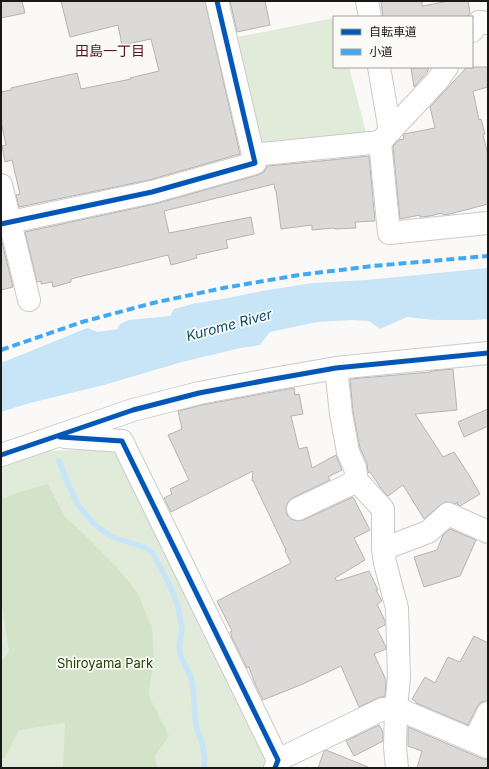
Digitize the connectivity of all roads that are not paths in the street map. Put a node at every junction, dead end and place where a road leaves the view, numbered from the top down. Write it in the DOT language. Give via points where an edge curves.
graph roads {
  1 [pos="217,1"];
  2 [pos="367,1"];
  3 [pos="370,16"];
  4 [pos="488,23"];
  5 [pos="473,30"];
  6 [pos="379,68"];
  7 [pos="446,68"];
  8 [pos="385,136"];
  9 [pos="253,154"];
  10 [pos="1,185"];
  11 [pos="5,223"];
  12 [pos="488,223"];
  13 [pos="28,300"];
  14 [pos="488,354"];
  15 [pos="336,368"];
  16 [pos="56,436"];
  17 [pos="1,455"];
  18 [pos="357,482"];
  19 [pos="298,510"];
  20 [pos="488,532"];
  21 [pos="383,549"];
  22 [pos="396,708"];
  23 [pos="488,714"];
  24 [pos="481,744"];
  25 [pos="276,764"];
  26 [pos="397,768"];
  1 -- 9 [label="street"];
  2 -- 3 [label="street"];
  4 -- 5 [label="street" via="479,22"];
  6 -- 8 [label="street"];
  7 -- 8 [label="street" via="438,81"];
  8 -- 9 [label="street"];
  8 -- 12 [label="street" via="389,233"];
  9 -- 11 [label="street" via="255,163 152,192"];
  10 -- 11 [label="street"];
  11 -- 13 [label="street"];
  14 -- 15 [label="street"];
  15 -- 16 [label="street" via="207,392 140,408"];
  15 -- 18 [label="street" via="342,421"];
  16 -- 17 [label="street"];
  16 -- 25 [label="street" via="122,442"];
  18 -- 19 [label="street"];
  18 -- 21 [label="street" via="383,509"];
  20 -- 21 [label="street" via="448,514 428,532"];
  21 -- 22 [label="street" via="384,563 397,608 399,678"];
  22 -- 24 [label="street"];
  22 -- 25 [label="street" via="383,709"];
  22 -- 26 [label="street"];
  23 -- 24 [label="street"];
}
